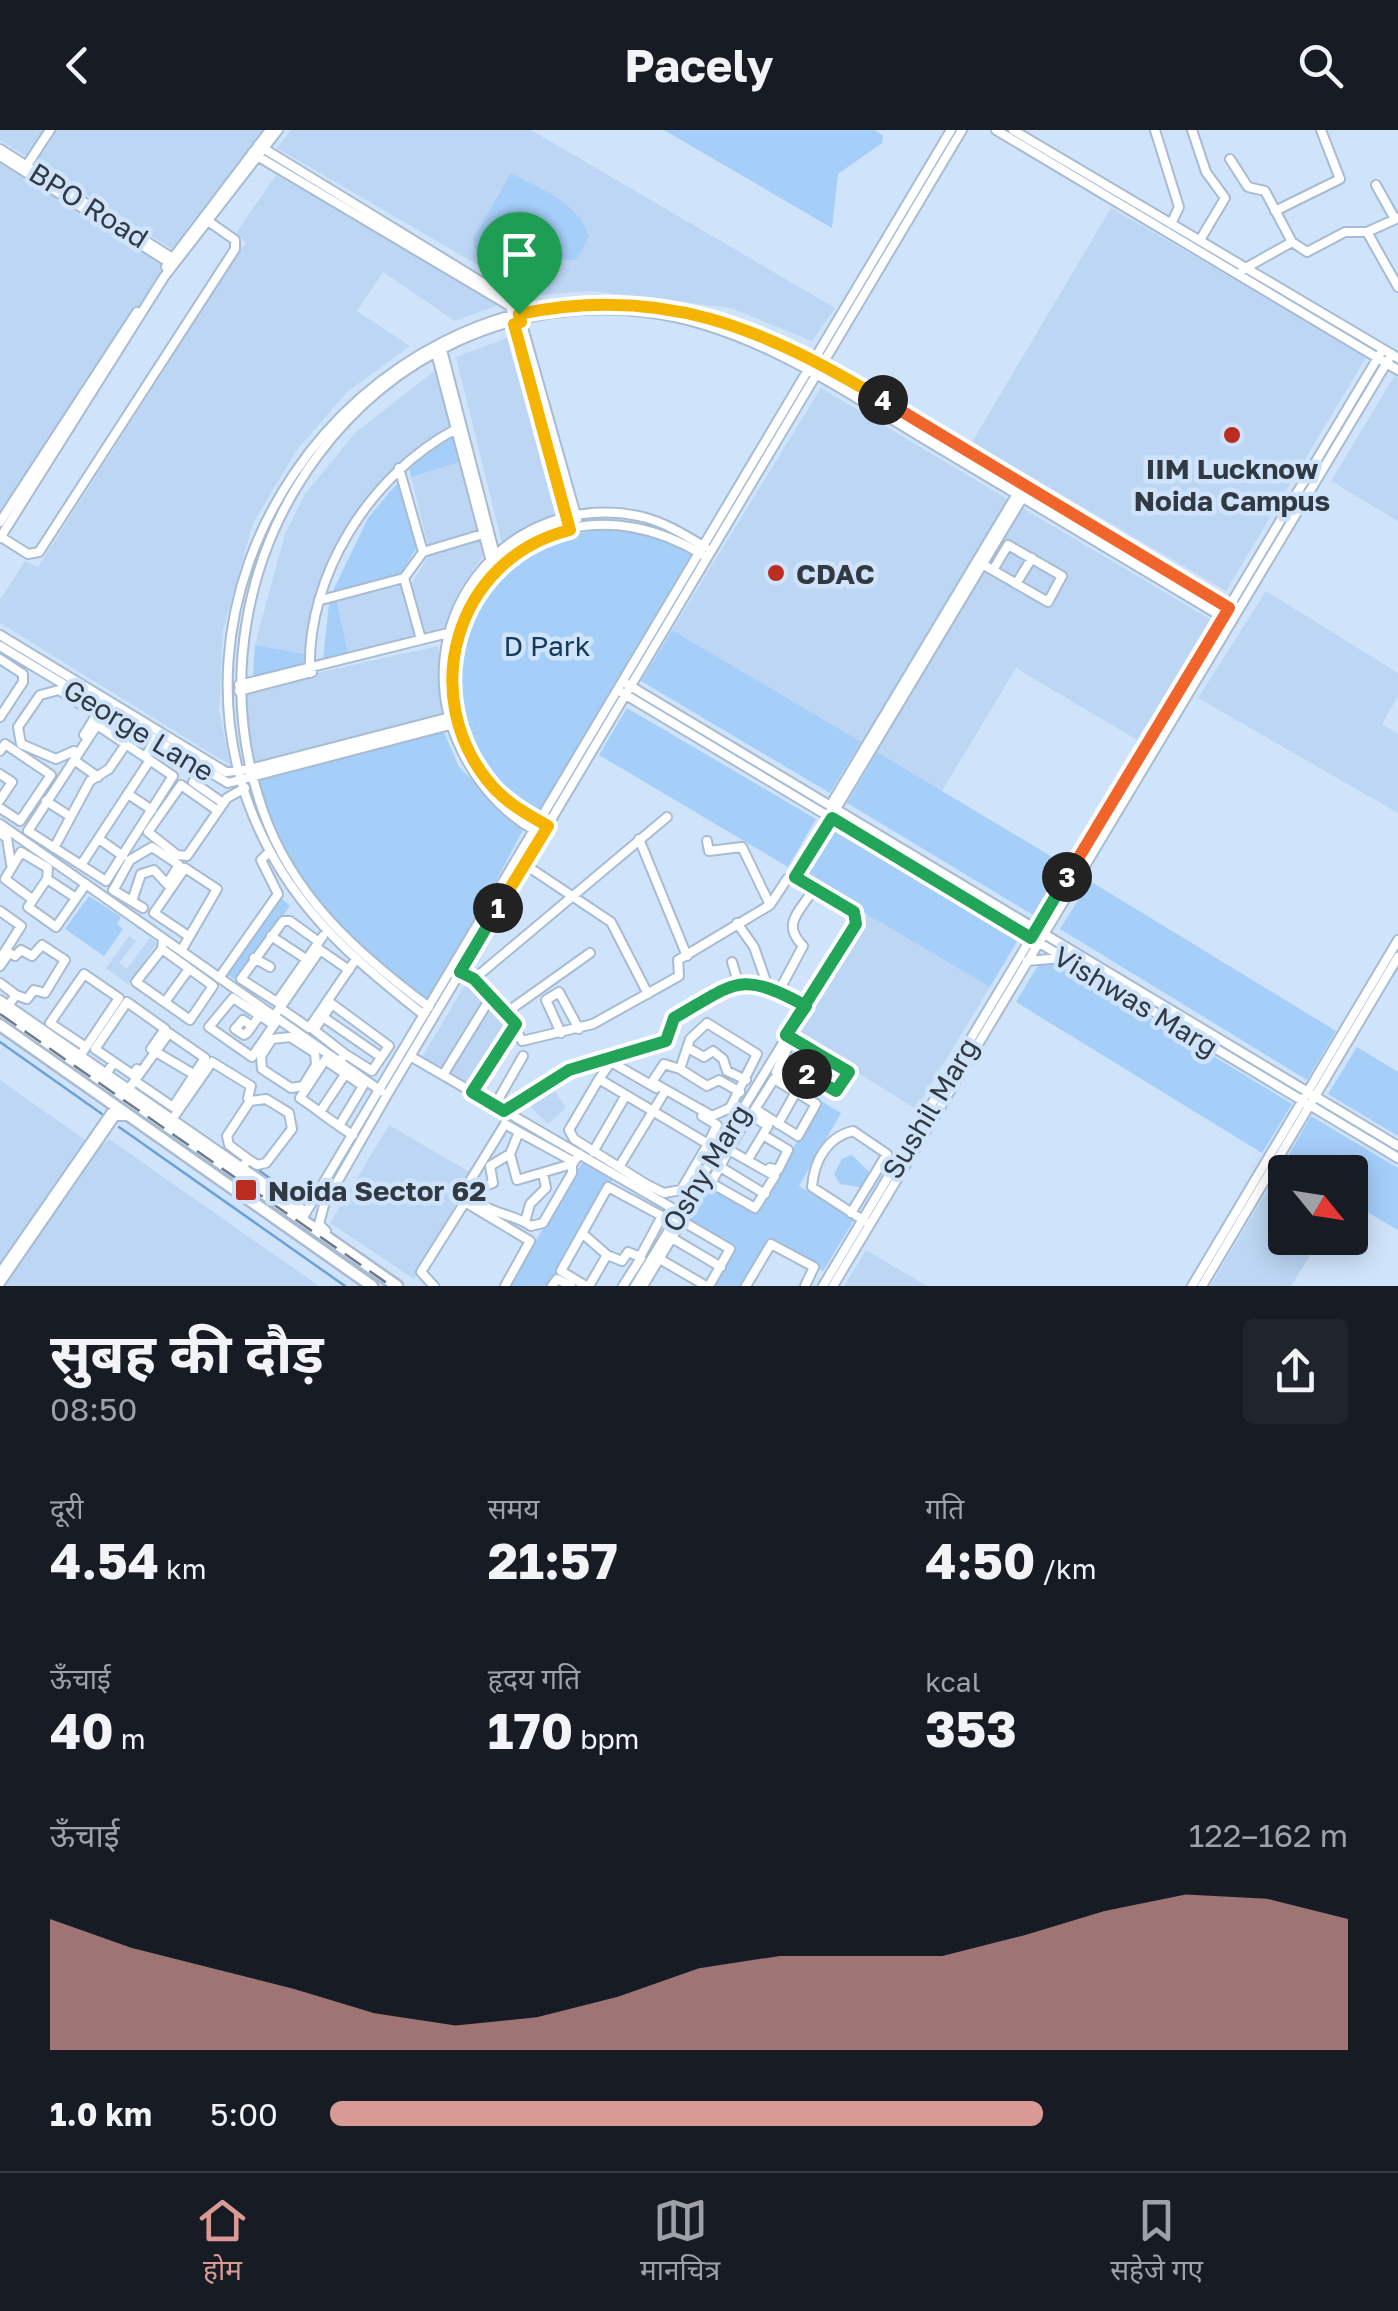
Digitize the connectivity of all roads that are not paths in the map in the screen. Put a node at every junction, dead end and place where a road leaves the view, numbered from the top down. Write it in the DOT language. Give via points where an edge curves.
graph roads {
  1 [pos="50,130"];
  2 [pos="270,130"];
  3 [pos="278,130"];
  4 [pos="951,130"];
  5 [pos="962,130"];
  6 [pos="996,130"];
  7 [pos="1013,130"];
  8 [pos="1155,130"];
  9 [pos="1192,130"];
  10 [pos="1326,131"];
  11 [pos="261,147"];
  12 [pos="0,153"];
  13 [pos="255,155"];
  14 [pos="1230,159"];
  15 [pos="25,169"];
  16 [pos="1376,185"];
  17 [pos="1275,211"];
  18 [pos="1397,218"];
  19 [pos="208,222"];
  20 [pos="1171,224"];
  21 [pos="1367,232"];
  22 [pos="1200,240"];
  23 [pos="1292,242"];
  24 [pos="173,262"];
  25 [pos="1241,271"];
  26 [pos="1398,288"];
  27 [pos="516,315"];
  28 [pos="438,348"];
  29 [pos="1388,356"];
  30 [pos="818,362"];
  31 [pos="1398,370"];
  32 [pos="812,372"];
  33 [pos="456,428"];
  34 [pos="463,446"];
  35 [pos="399,468"];
  36 [pos="1020,496"];
  37 [pos="0,522"];
  38 [pos="573,524"];
  39 [pos="483,534"];
  40 [pos="0,537"];
  41 [pos="423,552"];
  42 [pos="705,552"];
  43 [pos="492,557"];
  44 [pos="1032,558"];
  45 [pos="980,562"];
  46 [pos="496,569"];
  47 [pos="993,570"];
  48 [pos="404,578"];
  49 [pos="1016,584"];
  50 [pos="470,596"];
  51 [pos="321,600"];
  52 [pos="1233,610"];
  53 [pos="1227,619"];
  54 [pos="452,634"];
  55 [pos="0,635"];
  56 [pos="420,639"];
  57 [pos="0,646"];
  58 [pos="0,658"];
  59 [pos="310,670"];
  60 [pos="240,687"];
  61 [pos="624,688"];
  62 [pos="230,690"];
  63 [pos="99,711"];
  64 [pos="0,717"];
  65 [pos="453,720"];
  66 [pos="155,741"];
  67 [pos="126,744"];
  68 [pos="0,752"];
  69 [pos="148,758"];
  70 [pos="74,760"];
  71 [pos="0,774"];
  72 [pos="98,777"];
  73 [pos="246,777"];
  74 [pos="193,782"];
  75 [pos="128,794"];
  76 [pos="0,800"];
  77 [pos="46,801"];
  78 [pos="220,806"];
  79 [pos="0,808"];
  80 [pos="152,810"];
  81 [pos="831,812"];
  82 [pos="68,815"];
  83 [pos="667,817"];
  84 [pos="0,824"];
  85 [pos="541,828"];
  86 [pos="2,837"];
  87 [pos="99,839"];
  88 [pos="640,839"];
  89 [pos="707,841"];
  90 [pos="54,848"];
  91 [pos="270,850"];
  92 [pos="123,856"];
  93 [pos="524,864"];
  94 [pos="81,865"];
  95 [pos="795,877"];
  96 [pos="46,879"];
  97 [pos="0,880"];
  98 [pos="86,884"];
  99 [pos="114,888"];
  100 [pos="814,888"];
  101 [pos="574,894"];
  102 [pos="76,898"];
  103 [pos="108,898"];
  104 [pos="32,899"];
  105 [pos="132,901"];
  106 [pos="770,905"];
  107 [pos="143,908"];
  108 [pos="2,915"];
  109 [pos="737,924"];
  110 [pos="187,935"];
  111 [pos="271,936"];
  112 [pos="1037,936"];
  113 [pos="0,939"];
  114 [pos="1398,940"];
  115 [pos="163,944"];
  116 [pos="9,946"];
  117 [pos="181,951"];
  118 [pos="590,953"];
  119 [pos="687,956"];
  120 [pos="1398,957"];
  121 [pos="254,958"];
  122 [pos="1065,959"];
  123 [pos="306,960"];
  124 [pos="356,960"];
  125 [pos="1027,961"];
  126 [pos="0,962"];
  127 [pos="732,962"];
  128 [pos="270,967"];
  129 [pos="189,968"];
  130 [pos="348,970"];
  131 [pos="460,972"];
  132 [pos="219,978"];
  133 [pos="474,979"];
  134 [pos="0,983"];
  135 [pos="767,984"];
  136 [pos="740,985"];
  137 [pos="778,991"];
  138 [pos="16,994"];
  139 [pos="648,994"];
  140 [pos="491,996"];
  141 [pos="166,1002"];
  142 [pos="3,1005"];
  143 [pos="806,1006"];
  144 [pos="427,1011"];
  145 [pos="507,1012"];
  146 [pos="273,1014"];
  147 [pos="323,1017"];
  148 [pos="516,1024"];
  149 [pos="0,1025"];
  150 [pos="252,1026"];
  151 [pos="47,1027"];
  152 [pos="579,1028"];
  153 [pos="342,1030"];
  154 [pos="561,1033"];
  155 [pos="789,1037"];
  156 [pos="522,1041"];
  157 [pos="504,1042"];
  158 [pos="305,1043"];
  159 [pos="361,1043"];
  160 [pos="332,1045"];
  161 [pos="91,1048"];
  162 [pos="688,1048"];
  163 [pos="813,1051"];
  164 [pos="156,1052"];
  165 [pos="410,1056"];
  166 [pos="522,1056"];
  167 [pos="345,1058"];
  168 [pos="382,1058"];
  169 [pos="84,1059"];
  170 [pos="114,1062"];
  171 [pos="680,1069"];
  172 [pos="802,1071"];
  173 [pos="106,1074"];
  174 [pos="346,1074"];
  175 [pos="195,1075"];
  176 [pos="443,1075"];
  177 [pos="134,1078"];
  178 [pos="312,1078"];
  179 [pos="599,1079"];
  180 [pos="743,1086"];
  181 [pos="334,1091"];
  182 [pos="756,1091"];
  183 [pos="126,1092"];
  184 [pos="383,1092"];
  185 [pos="472,1092"];
  186 [pos="796,1092"];
  187 [pos="664,1093"];
  188 [pos="626,1096"];
  189 [pos="1309,1098"];
  190 [pos="495,1105"];
  191 [pos="173,1107"];
  192 [pos="504,1111"];
  193 [pos="320,1112"];
  194 [pos="653,1112"];
  195 [pos="745,1112"];
  196 [pos="125,1113"];
  197 [pos="515,1117"];
  198 [pos="166,1122"];
  199 [pos="778,1124"];
  200 [pos="339,1126"];
  201 [pos="509,1126"];
  202 [pos="518,1132"];
  203 [pos="353,1134"];
  204 [pos="737,1135"];
  205 [pos="763,1135"];
  206 [pos="727,1142"];
  207 [pos="708,1144"];
  208 [pos="756,1146"];
  209 [pos="1398,1146"];
  210 [pos="211,1152"];
  211 [pos="593,1152"];
  212 [pos="510,1154"];
  213 [pos="750,1156"];
  214 [pos="1398,1158"];
  215 [pos="248,1159"];
  216 [pos="575,1160"];
  217 [pos="714,1163"];
  218 [pos="619,1167"];
  219 [pos="698,1171"];
  220 [pos="240,1172"];
  221 [pos="543,1173"];
  222 [pos="739,1178"];
  223 [pos="644,1187"];
  224 [pos="480,1188"];
  225 [pos="462,1194"];
  226 [pos="729,1194"];
  227 [pos="764,1194"];
  228 [pos="484,1206"];
  229 [pos="679,1212"];
  230 [pos="851,1213"];
  231 [pos="304,1216"];
  232 [pos="867,1221"];
  233 [pos="525,1222"];
  234 [pos="582,1233"];
  235 [pos="672,1238"];
  236 [pos="607,1255"];
  237 [pos="651,1258"];
  238 [pos="720,1267"];
  239 [pos="0,1273"];
  240 [pos="0,1282"];
  241 [pos="372,1286"];
  242 [pos="400,1286"];
  243 [pos="434,1286"];
  244 [pos="505,1286"];
  245 [pos="552,1286"];
  246 [pos="570,1286"];
  247 [pos="588,1286"];
  248 [pos="623,1286"];
  249 [pos="635,1286"];
  250 [pos="643,1286"];
  251 [pos="708,1286"];
  252 [pos="746,1286"];
  253 [pos="805,1286"];
  254 [pos="823,1286"];
  255 [pos="833,1286"];
  256 [pos="1192,1286"];
  257 [pos="1202,1286"];
  1 -- 15 [label="street"];
  2 -- 11 [label="street"];
  3 -- 11 [label="street"];
  4 -- 30 [label="street"];
  5 -- 30 [label="street"];
  6 -- 25 [label="street"];
  7 -- 20 [label="street"];
  8 -- 20 [label="street" via="1179,206"];
  9 -- 22 [label="street" via="1206,172 1225,198"];
  10 -- 17 [label="street" via="1338,182"];
  11 -- 13 [label="street"];
  11 -- 27 [label="street" via="509,295"];
  12 -- 15 [label="street, BPO Road"];
  13 -- 19 [label="street"];
  13 -- 24 [label="street"];
  13 -- 27 [label="street" via="504,300"];
  14 -- 17 [label="street" via="1248,188 1265,190"];
  15 -- 24 [label="street, BPO Road"];
  16 -- 18 [label="street"];
  17 -- 23 [label="street"];
  18 -- 21 [label="street"];
  19 -- 24 [label="street"];
  19 -- 40 [label="street" via="235,240 235,249 39,552 28,554"];
  20 -- 22 [label="street"];
  21 -- 23 [label="street" via="1345,232 1308,252"];
  21 -- 26 [label="street"];
  22 -- 25 [label="street"];
  23 -- 25 [label="street"];
  24 -- 37 [label="street"];
  24 -- 40 [label="street"];
  25 -- 29 [label="street"];
  27 -- 28 [label="street"];
  27 -- 30 [label="street" via="612,302 680,309"];
  27 -- 32 [label="street" via="677,317"];
  27 -- 38 [label="street"];
  28 -- 33 [label="street"];
  28 -- 34 [label="street"];
  28 -- 60 [label="street" via="349,417 295,484 256,572 242,631"];
  28 -- 62 [label="street" via="415,354 343,410 288,479 248,569 232,629"];
  29 -- 31 [label="street"];
  29 -- 52 [label="street"];
  30 -- 32 [label="street"];
  30 -- 52 [label="street"];
  32 -- 36 [label="street"];
  32 -- 42 [label="street"];
  33 -- 34 [label="street"];
  33 -- 35 [label="street"];
  34 -- 39 [label="street"];
  34 -- 43 [label="street"];
  35 -- 41 [label="street"];
  35 -- 51 [label="street" via="342,546"];
  36 -- 45 [label="street"];
  36 -- 53 [label="street"];
  38 -- 42 [label="street" via="641,517"];
  38 -- 43 [label="street" via="537,530"];
  38 -- 46 [label="street"];
  39 -- 41 [label="street"];
  39 -- 43 [label="street"];
  41 -- 48 [label="street"];
  42 -- 61 [label="street"];
  43 -- 46 [label="street"];
  43 -- 50 [label="street"];
  44 -- 47 [label="street" via="1008,546"];
  44 -- 49 [label="street"];
  44 -- 49 [label="street" via="1062,576 1048,602"];
  45 -- 47 [label="street"];
  45 -- 81 [label="street"];
  46 -- 50 [label="street"];
  47 -- 49 [label="street"];
  48 -- 51 [label="street"];
  48 -- 56 [label="street"];
  50 -- 54 [label="street"];
  51 -- 59 [label="street"];
  52 -- 53 [label="street"];
  53 -- 112 [label="street"];
  54 -- 56 [label="street"];
  54 -- 59 [label="street"];
  54 -- 65 [label="street"];
  55 -- 73 [label="street, George Lane" via="226,772"];
  56 -- 59 [label="street"];
  57 -- 63 [label="street, George Lane"];
  58 -- 64 [label="street" via="23,674"];
  59 -- 60 [label="street"];
  60 -- 62 [label="street"];
  60 -- 73 [label="street"];
  61 -- 81 [label="street, Vishwas Marg"];
  61 -- 85 [label="street"];
  62 -- 73 [label="street"];
  63 -- 63 [label="street" via="64,758 22,744 18,734 43,693 59,690"];
  63 -- 66 [label="street, George Lane"];
  65 -- 73 [label="street, George Lane"];
  65 -- 85 [label="street" via="492,786"];
  66 -- 69 [label="street"];
  66 -- 73 [label="street, George Lane" via="215,778 228,783"];
  67 -- 69 [label="street"];
  67 -- 70 [label="street" via="97,725"];
  67 -- 72 [label="street"];
  68 -- 79 [label="street" via="6,744 51,775 20,821"];
  69 -- 75 [label="street"];
  69 -- 80 [label="street" via="173,776"];
  70 -- 72 [label="street"];
  70 -- 77 [label="street"];
  71 -- 76 [label="street" via="12,782"];
  72 -- 82 [label="street"];
  73 -- 78 [label="street"];
  73 -- 91 [label="street"];
  73 -- 144 [label="street" via="306,892 340,935"];
  74 -- 78 [label="street"];
  75 -- 80 [label="street"];
  75 -- 87 [label="street"];
  77 -- 82 [label="street"];
  77 -- 90 [label="street" via="28,830"];
  78 -- 78 [label="street" via="183,858 148,832 182,785"];
  80 -- 92 [label="street"];
  81 -- 95 [label="street"];
  81 -- 112 [label="street, Vishwas Marg"];
  82 -- 90 [label="street" via="70,824"];
  83 -- 88 [label="street"];
  84 -- 98 [label="street"];
  85 -- 93 [label="street"];
  85 -- 144 [label="street"];
  86 -- 97 [label="street" via="12,862"];
  87 -- 92 [label="street"];
  87 -- 94 [label="street"];
  88 -- 101 [label="street"];
  88 -- 119 [label="street"];
  89 -- 106 [label="street" via="709,851 742,846"];
  90 -- 94 [label="street"];
  91 -- 124 [label="street" via="296,894"];
  91 -- 132 [label="street" via="261,860 278,894"];
  92 -- 94 [label="street" via="106,882"];
  93 -- 101 [label="street"];
  93 -- 131 [label="street"];
  95 -- 100 [label="street, Oshy Marg"];
  95 -- 106 [label="street"];
  96 -- 102 [label="street"];
  96 -- 104 [label="street"];
  96 -- 104 [label="street" via="48,868 21,852 5,879"];
  98 -- 102 [label="street"];
  98 -- 103 [label="street"];
  99 -- 103 [label="street"];
  99 -- 105 [label="street"];
  99 -- 105 [label="street" via="130,860 152,847 179,866 166,884 154,870 141,874"];
  100 -- 137 [label="street" via="790,928 803,946"];
  100 -- 143 [label="street, Oshy Marg" via="857,916"];
  101 -- 133 [label="street"];
  101 -- 139 [label="street" via="611,922"];
  102 -- 104 [label="street" via="56,927 28,907"];
  103 -- 115 [label="street"];
  105 -- 107 [label="street"];
  106 -- 109 [label="street"];
  108 -- 116 [label="street" via="20,926"];
  109 -- 119 [label="street"];
  109 -- 135 [label="street"];
  110 -- 110 [label="street" via="154,913 185,868 217,889"];
  110 -- 117 [label="street"];
  111 -- 121 [label="street"];
  111 -- 123 [label="street"];
  111 -- 123 [label="street" via="286,920 321,939"];
  112 -- 122 [label="street, Vishwas Marg"];
  112 -- 125 [label="street, Sushil Marg"];
  112 -- 189 [label="street, Vishwas Marg"];
  112 -- 232 [label="street, Sushil Marg"];
  113 -- 116 [label="street"];
  114 -- 189 [label="street"];
  115 -- 117 [label="street"];
  115 -- 129 [label="street"];
  115 -- 141 [label="street" via="136,982"];
  116 -- 126 [label="street"];
  117 -- 132 [label="street"];
  118 -- 145 [label="street"];
  119 -- 139 [label="street" via="677,962 679,976"];
  120 -- 189 [label="street"];
  121 -- 128 [label="street"];
  121 -- 146 [label="street" via="241,979"];
  122 -- 125 [label="street"];
  122 -- 189 [label="street, Vishwas Marg"];
  123 -- 146 [label="street"];
  124 -- 130 [label="street"];
  124 -- 144 [label="street"];
  125 -- 232 [label="street, Sushil Marg"];
  126 -- 138 [label="street" via="9,952 32,956 42,944 65,960 45,992 34,990 27,999"];
  127 -- 136 [label="street"];
  129 -- 141 [label="street"];
  129 -- 141 [label="street" via="213,986 205,998 190,1020"];
  130 -- 146 [label="street" via="309,1028"];
  130 -- 146 [label="street" via="320,950"];
  131 -- 133 [label="street"];
  131 -- 165 [label="street"];
  132 -- 146 [label="street"];
  133 -- 140 [label="street"];
  134 -- 138 [label="street"];
  135 -- 136 [label="street"];
  135 -- 137 [label="street"];
  136 -- 192 [label="street" via="674,1018 666,1041 569,1070"];
  137 -- 143 [label="street"];
  138 -- 142 [label="street"];
  139 -- 152 [label="street"];
  140 -- 145 [label="street"];
  140 -- 176 [label="street"];
  142 -- 151 [label="street"];
  142 -- 183 [label="main road"];
  143 -- 155 [label="street, Oshy Marg"];
  144 -- 184 [label="street"];
  145 -- 148 [label="street"];
  146 -- 146 [label="street" via="252,1057 208,1028 230,998"];
  146 -- 150 [label="street"];
  146 -- 158 [label="street"];
  147 -- 153 [label="street"];
  147 -- 160 [label="street" via="315,1033"];
  147 -- 168 [label="street" via="336,1005 388,1043"];
  148 -- 156 [label="street"];
  148 -- 157 [label="street"];
  149 -- 196 [label="main road"];
  151 -- 161 [label="street"];
  151 -- 161 [label="street" via="84,974 119,998"];
  151 -- 169 [label="street"];
  152 -- 154 [label="street"];
  152 -- 154 [label="street" via="559,992 546,1000"];
  153 -- 159 [label="street"];
  153 -- 160 [label="street"];
  154 -- 156 [label="street"];
  155 -- 163 [label="street"];
  155 -- 172 [label="street" via="775,1070 793,1082"];
  155 -- 182 [label="street, Oshy Marg"];
  156 -- 157 [label="street"];
  157 -- 185 [label="street"];
  158 -- 158 [label="street" via="316,1065 304,1086 290,1088 262,1069 260,1056 272,1038"];
  158 -- 167 [label="street"];
  159 -- 167 [label="street"];
  159 -- 168 [label="street"];
  160 -- 167 [label="street"];
  161 -- 169 [label="street"];
  161 -- 170 [label="street"];
  161 -- 177 [label="street" via="128,1002 165,1029"];
  162 -- 171 [label="street"];
  162 -- 180 [label="street" via="704,1056 713,1051"];
  162 -- 180 [label="street" via="702,1025 714,1025 756,1054"];
  163 -- 172 [label="street"];
  163 -- 172 [label="street" via="849,1074 836,1091"];
  164 -- 175 [label="street"];
  164 -- 175 [label="street" via="169,1033 206,1058"];
  164 -- 177 [label="street"];
  165 -- 176 [label="street"];
  165 -- 184 [label="street"];
  166 -- 190 [label="street"];
  167 -- 168 [label="street" via="372,1072"];
  167 -- 184 [label="street"];
  169 -- 173 [label="street"];
  170 -- 173 [label="street"];
  170 -- 177 [label="street"];
  171 -- 180 [label="street" via="704,1085 719,1080"];
  171 -- 180 [label="street" via="664,1064 652,1082 704,1113 722,1114"];
  173 -- 183 [label="street"];
  174 -- 178 [label="street" via="325,1060"];
  174 -- 181 [label="street"];
  174 -- 200 [label="street" via="363,1088"];
  175 -- 191 [label="street"];
  176 -- 185 [label="street"];
  177 -- 183 [label="street"];
  177 -- 191 [label="street"];
  178 -- 181 [label="street"];
  178 -- 193 [label="street" via="300,1098"];
  179 -- 187 [label="street" via="611,1062"];
  179 -- 188 [label="street"];
  179 -- 211 [label="street" via="569,1130"];
  180 -- 182 [label="street"];
  181 -- 193 [label="street"];
  182 -- 186 [label="street" via="774,1080"];
  182 -- 195 [label="street, Oshy Marg"];
  182 -- 199 [label="street" via="755,1109"];
  183 -- 198 [label="main road"];
  184 -- 203 [label="street"];
  184 -- 242 [label="street" via="319,1224"];
  185 -- 190 [label="street"];
  186 -- 199 [label="street"];
  186 -- 199 [label="street" via="816,1104 808,1120 798,1136"];
  187 -- 194 [label="street"];
  187 -- 207 [label="street" via="718,1125"];
  188 -- 194 [label="street"];
  188 -- 211 [label="street"];
  189 -- 209 [label="street, Vishwas Marg"];
  189 -- 214 [label="street, Vishwas Marg"];
  189 -- 256 [label="street"];
  189 -- 257 [label="street"];
  190 -- 192 [label="street"];
  191 -- 198 [label="street"];
  192 -- 197 [label="street"];
  193 -- 200 [label="street"];
  194 -- 207 [label="street"];
  194 -- 218 [label="street"];
  195 -- 204 [label="street"];
  195 -- 205 [label="street" via="768,1126"];
  195 -- 206 [label="street, Oshy Marg"];
  196 -- 239 [label="street" via="111,1113"];
  196 -- 240 [label="street" via="116,1116"];
  196 -- 241 [label="main road"];
  197 -- 201 [label="street"];
  197 -- 216 [label="street"];
  198 -- 210 [label="main road"];
  198 -- 210 [label="street" via="212,1062 250,1086 252,1094"];
  200 -- 203 [label="street"];
  201 -- 202 [label="street"];
  201 -- 225 [label="street" via="504,1124"];
  202 -- 212 [label="street"];
  202 -- 216 [label="street"];
  203 -- 231 [label="street"];
  204 -- 206 [label="street"];
  204 -- 208 [label="street"];
  205 -- 208 [label="street"];
  205 -- 213 [label="street" via="788,1152 775,1171"];
  206 -- 213 [label="street"];
  206 -- 217 [label="street, Oshy Marg"];
  207 -- 219 [label="street"];
  208 -- 213 [label="street"];
  210 -- 220 [label="main road"];
  211 -- 218 [label="street"];
  212 -- 221 [label="street" via="517,1180"];
  212 -- 224 [label="street" via="494,1161 493,1183"];
  215 -- 215 [label="street" via="266,1163 292,1129 289,1114 259,1097 227,1136"];
  215 -- 220 [label="street"];
  216 -- 221 [label="street"];
  216 -- 223 [label="street"];
  216 -- 233 [label="street" via="542,1222"];
  217 -- 219 [label="street, Oshy Marg"];
  217 -- 222 [label="street"];
  217 -- 226 [label="street" via="711,1183"];
  217 -- 227 [label="street" via="730,1150 762,1168 774,1176"];
  218 -- 223 [label="street"];
  219 -- 223 [label="street" via="678,1191"];
  219 -- 229 [label="street, Oshy Marg"];
  220 -- 231 [label="main road"];
  221 -- 233 [label="street" via="546,1188 530,1204"];
  222 -- 226 [label="street"];
  222 -- 227 [label="street"];
  223 -- 229 [label="street"];
  224 -- 225 [label="street"];
  224 -- 228 [label="street"];
  225 -- 228 [label="street"];
  226 -- 227 [label="street" via="755,1208"];
  228 -- 233 [label="street"];
  229 -- 237 [label="street, Oshy Marg"];
  230 -- 230 [label="street" via="812,1187 831,1140 852,1131 886,1154"];
  230 -- 232 [label="street"];
  231 -- 242 [label="main road"];
  232 -- 254 [label="street, Sushil Marg"];
  232 -- 255 [label="street, Sushil Marg"];
  234 -- 236 [label="street"];
  234 -- 237 [label="street" via="611,1186 662,1216"];
  234 -- 247 [label="street" via="561,1271"];
  235 -- 237 [label="street"];
  235 -- 238 [label="street"];
  235 -- 238 [label="street" via="682,1221 728,1247"];
  236 -- 237 [label="street"];
  236 -- 247 [label="street"];
  237 -- 248 [label="street"];
  237 -- 249 [label="street, Oshy Marg"];
  237 -- 250 [label="street"];
  237 -- 251 [label="street"];
  238 -- 251 [label="street"];
  243 -- 244 [label="street" via="421,1272 465,1202 530,1240"];
  245 -- 246 [label="street" via="557,1279"];
  252 -- 253 [label="street" via="772,1244 814,1266"];
}
